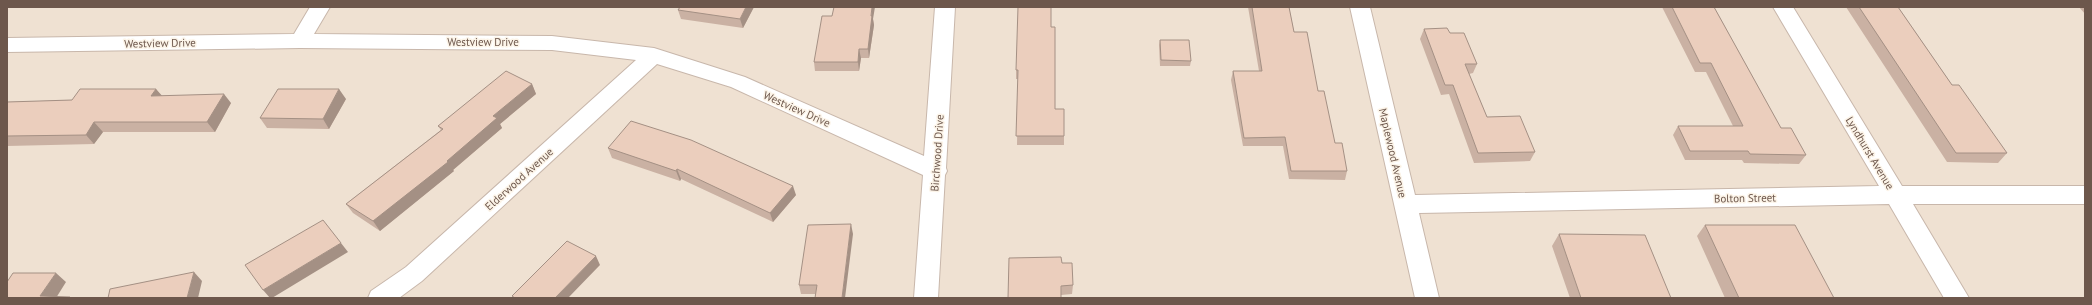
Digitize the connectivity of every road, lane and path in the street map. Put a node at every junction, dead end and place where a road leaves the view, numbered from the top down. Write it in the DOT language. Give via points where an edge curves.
graph roads {
  1 [pos="320,7"];
  2 [pos="945,7"];
  3 [pos="1360,7"];
  4 [pos="1783,7"];
  5 [pos="300,41"];
  6 [pos="7,45"];
  7 [pos="654,55"];
  8 [pos="936,171"];
  9 [pos="1895,195"];
  10 [pos="2085,195"];
  11 [pos="1405,204"];
  12 [pos="380,298"];
  13 [pos="926,298"];
  14 [pos="1427,298"];
  15 [pos="1957,298"];
  1 -- 5 [label="street"];
  2 -- 8 [label="street, Birchwood Drive"];
  3 -- 11 [label="street, Maplewood Avenue"];
  4 -- 9 [label="street, Lyndhurst Avenue"];
  5 -- 6 [label="street, Westview Drive"];
  5 -- 7 [label="street, Westview Drive" via="552,43"];
  7 -- 8 [label="street, Westview Drive" via="738,82"];
  7 -- 12 [label="street, Elderwood Avenue" via="414,274"];
  8 -- 13 [label="street, Birchwood Drive"];
  9 -- 10 [label="street, Bolton Street"];
  9 -- 11 [label="street, Bolton Street"];
  9 -- 15 [label="street, Lyndhurst Avenue"];
  11 -- 14 [label="street, Maplewood Avenue"];
}
